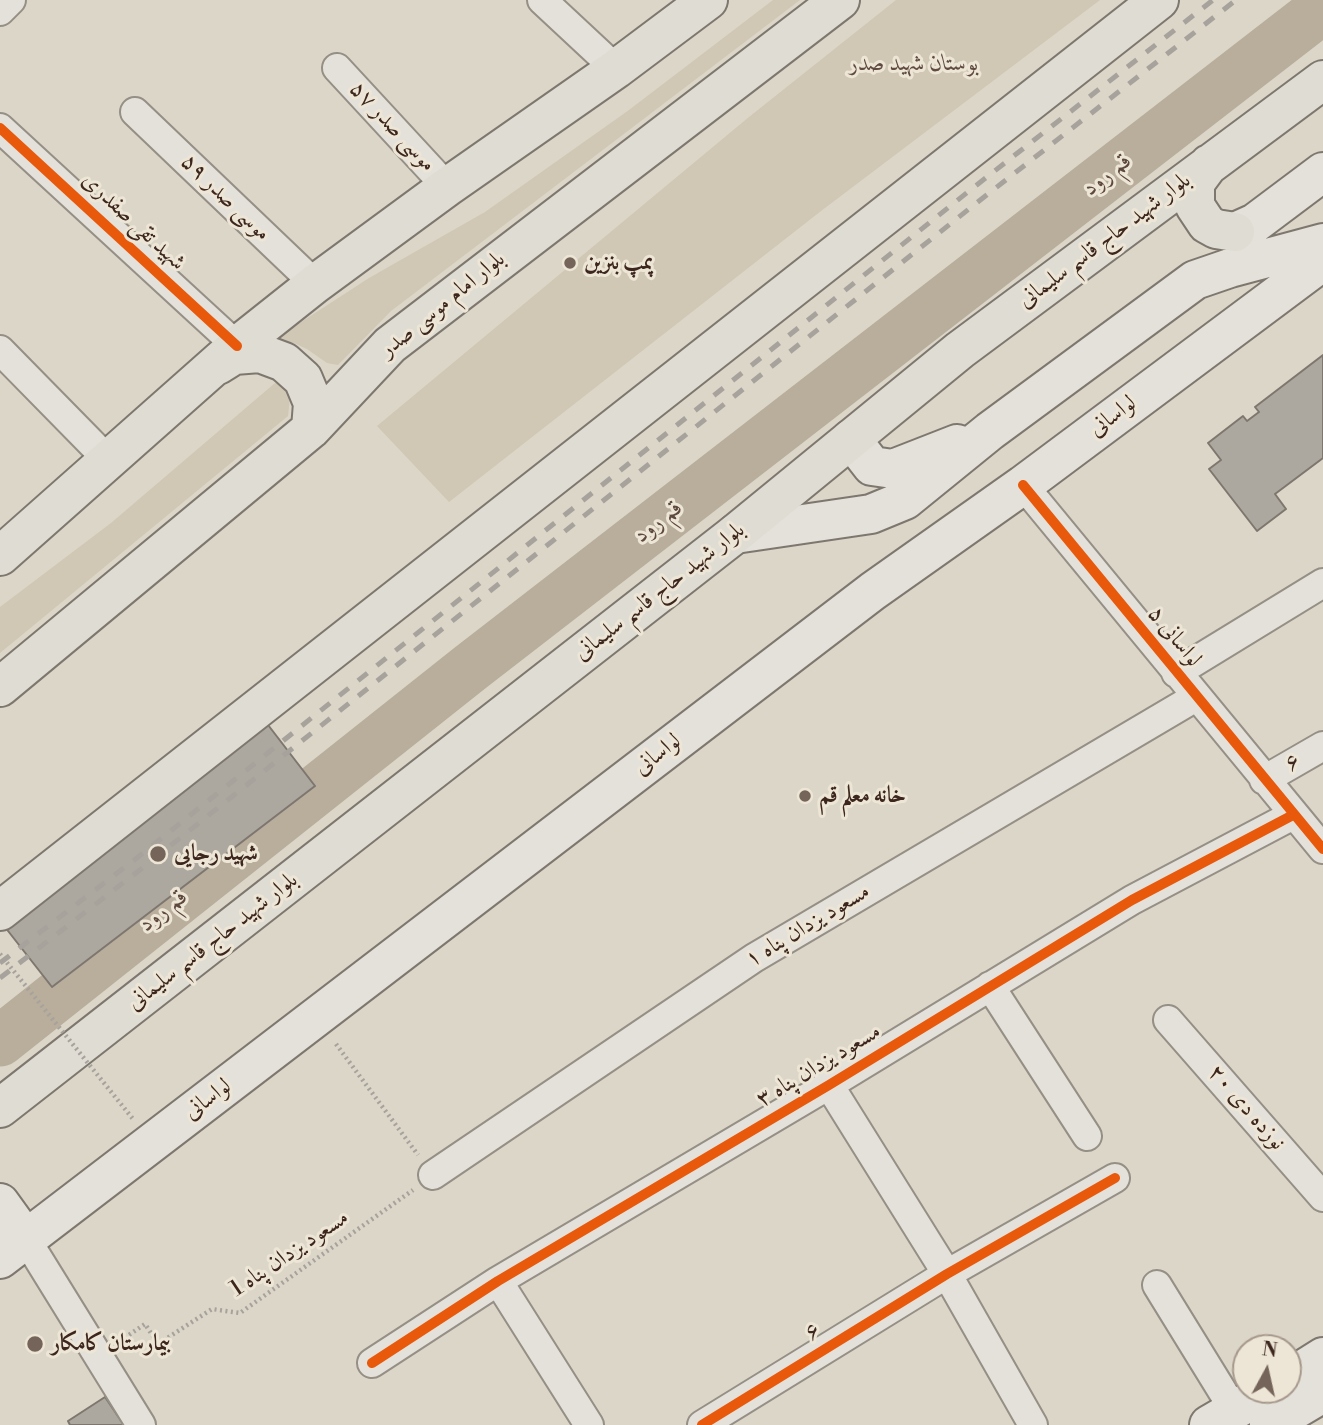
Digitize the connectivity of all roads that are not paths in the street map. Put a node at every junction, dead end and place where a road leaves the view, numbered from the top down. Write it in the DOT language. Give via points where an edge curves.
graph roads {
  1 [pos="11,0"];
  2 [pos="542,0"];
  3 [pos="685,0"];
  4 [pos="708,0"];
  5 [pos="840,0"];
  6 [pos="1159,0"];
  7 [pos="0,11"];
  8 [pos="337,68"];
  9 [pos="616,69"];
  10 [pos="1323,80"];
  11 [pos="135,112"];
  12 [pos="0,128"];
  13 [pos="1209,164"];
  14 [pos="1323,172"];
  15 [pos="447,187"];
  16 [pos="1323,243"];
  17 [pos="1323,261"];
  18 [pos="315,284"];
  19 [pos="0,349"];
  20 [pos="224,357"];
  21 [pos="311,429"];
  22 [pos="990,431"];
  23 [pos="851,439"];
  24 [pos="108,460"];
  25 [pos="1023,485"];
  26 [pos="735,534"];
  27 [pos="0,556"];
  28 [pos="1323,583"];
  29 [pos="1176,673"];
  30 [pos="0,687"];
  31 [pos="1196,697"];
  32 [pos="1323,746"];
  33 [pos="1264,780"];
  34 [pos="1293,815"];
  35 [pos="1323,849"];
  36 [pos="0,911"];
  37 [pos="990,986"];
  38 [pos="1168,1020"];
  39 [pos="829,1085"];
  40 [pos="0,1108"];
  41 [pos="1087,1136"];
  42 [pos="433,1175"];
  43 [pos="1115,1178"];
  44 [pos="1323,1197"];
  45 [pos="0,1203"];
  46 [pos="13,1249"];
  47 [pos="947,1274"];
  48 [pos="498,1281"];
  49 [pos="1157,1285"];
  50 [pos="1323,1357"];
  51 [pos="372,1363"];
  52 [pos="1302,1370"];
  53 [pos="1323,1393"];
  54 [pos="1246,1404"];
  55 [pos="1222,1418"];
  56 [pos="141,1425"];
  57 [pos="589,1425"];
  58 [pos="702,1425"];
  59 [pos="1033,1425"];
  60 [pos="1269,1425"];
  1 -- 7 [label="street"];
  2 -- 9 [label="street"];
  3 -- 9 [label="main road"];
  4 -- 9 [label="main road"];
  5 -- 21 [label="main road, بلوار امام موسی صدر" via="390,345"];
  6 -- 36 [label="main road"];
  8 -- 15 [label="street, موسی صدر ۵۷"];
  9 -- 15 [label="main road"];
  10 -- 13 [label="main road, بلوار شهید حاج قاسم سلیمانی"];
  11 -- 18 [label="street, موسی صدر ۵۹"];
  12 -- 20 [label="street, شهید تقی صفدری"];
  13 -- 14 [label="main road" via="1195,183 1195,206 1207,224 1236,232"];
  13 -- 23 [label="main road, بلوار شهید حاج قاسم سلیمانی" via="960,350"];
  15 -- 18 [label="main road"];
  16 -- 22 [label="main road" via="1195,280"];
  17 -- 25 [label="main road, لواسانی"];
  18 -- 20 [label="main road"];
  19 -- 24 [label="street"];
  20 -- 21 [label="main road" via="260,353 284,362 303,379 313,403"];
  20 -- 24 [label="main road"];
  21 -- 30 [label="main road, بلوار امام موسی صدر"];
  22 -- 23 [label="main road" via="892,469 872,466"];
  22 -- 26 [label="main road" via="905,499 871,514"];
  23 -- 26 [label="main road, بلوار شهید حاج قاسم سلیمانی"];
  24 -- 27 [label="main road"];
  25 -- 29 [label="street, لواسانی ۵"];
  25 -- 46 [label="main road, لواسانی" via="873,591"];
  26 -- 40 [label="main road, بلوار شهید حاج قاسم سلیمانی"];
  28 -- 29 [label="street"];
  29 -- 31 [label="street, لواسانی ۵"];
  31 -- 33 [label="street, لواسانی ۵"];
  31 -- 42 [label="street, ۱ مسعود یزدان پناه" via="754,958"];
  32 -- 33 [label="street, ۶"];
  33 -- 34 [label="street, لواسانی ۵"];
  34 -- 35 [label="street, لواسانی ۵"];
  34 -- 37 [label="street, ۳ مسعود یزدان پناه" via="1132,900"];
  37 -- 39 [label="street, ۳ مسعود یزدان پناه"];
  37 -- 41 [label="street"];
  38 -- 44 [label="street, نوزده دی ۲۰"];
  39 -- 47 [label="street"];
  39 -- 48 [label="street, ۳ مسعود یزدان پناه"];
  43 -- 47 [label="street, ۶"];
  45 -- 46 [label="main road"];
  46 -- 56 [label="street" via="99,1357"];
  47 -- 58 [label="street, ۶"];
  47 -- 59 [label="street"];
  48 -- 51 [label="street, ۳ مسعود یزدان پناه"];
  48 -- 57 [label="street"];
  49 -- 55 [label="street"];
  50 -- 52 [label="main road"];
  53 -- 60 [label="main road"];
  54 -- 55 [label="main road"];
}
